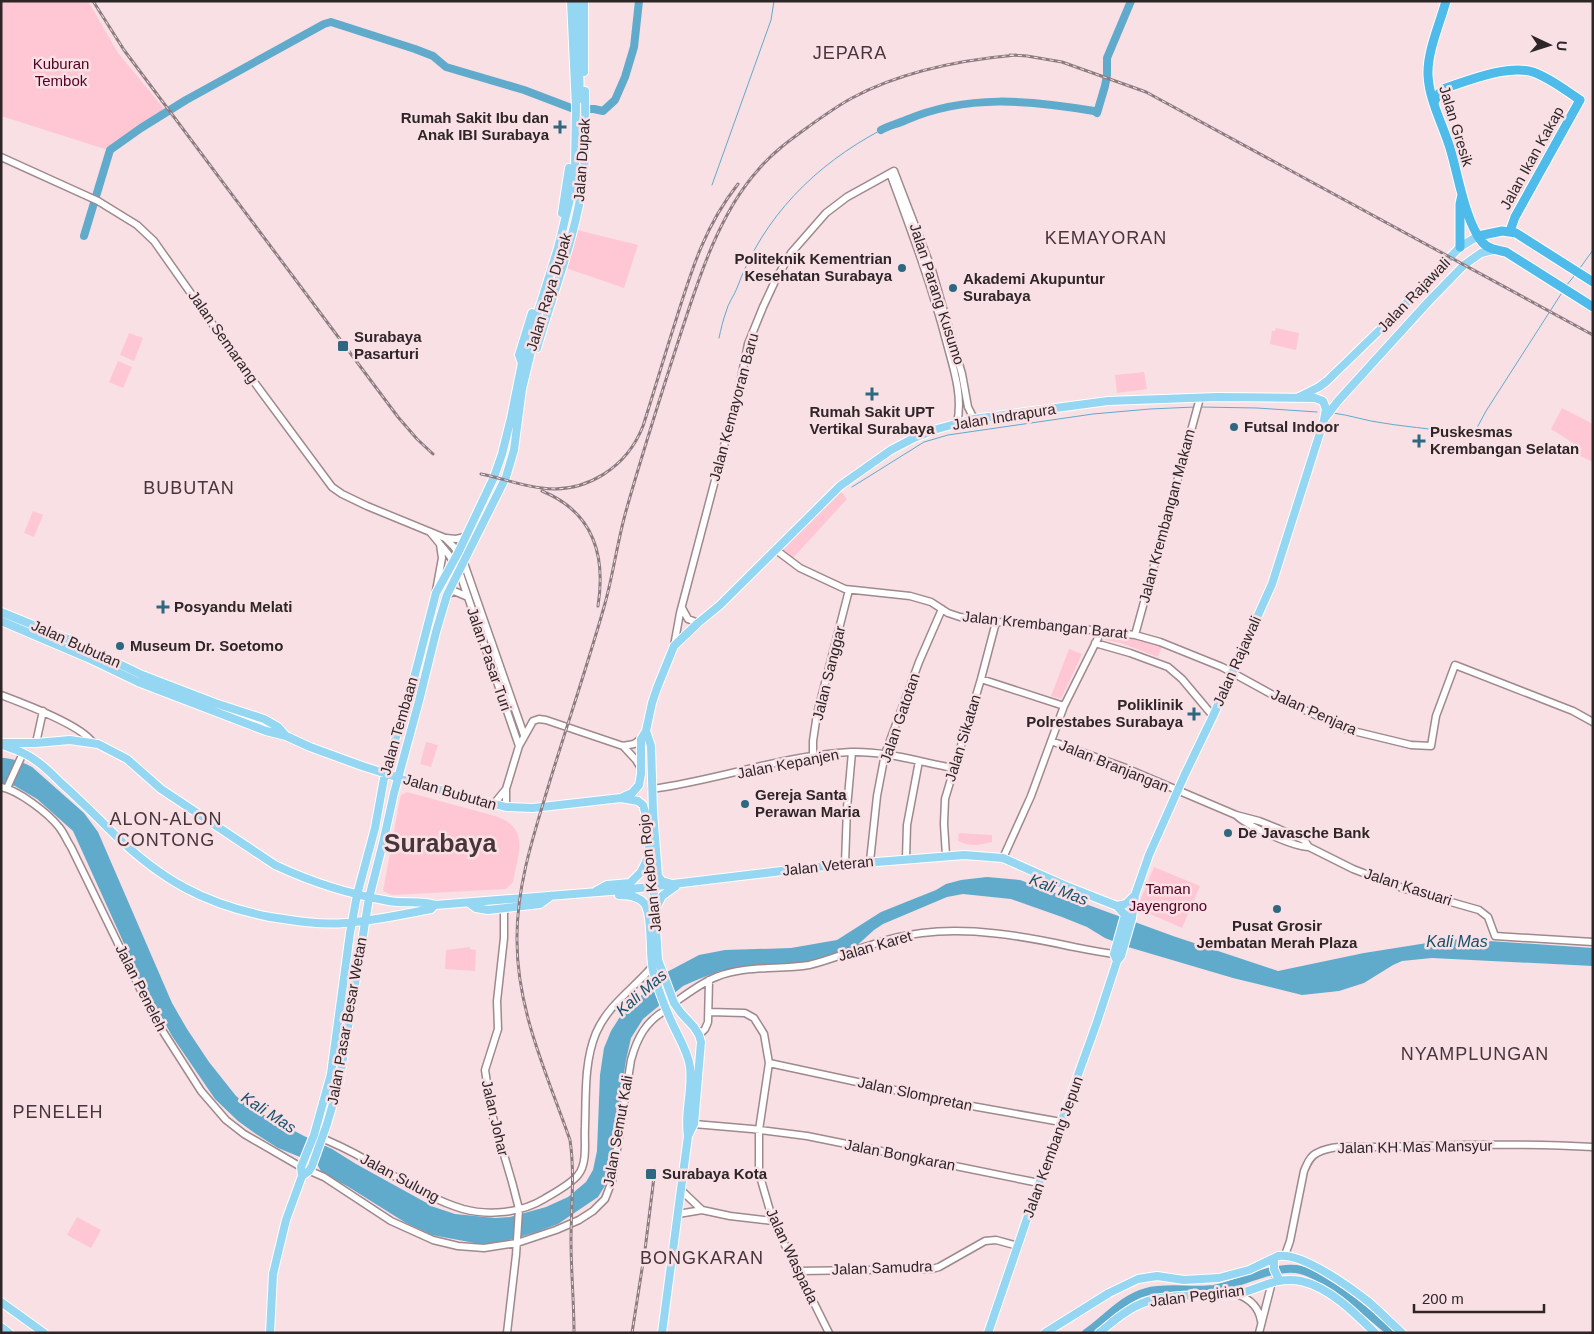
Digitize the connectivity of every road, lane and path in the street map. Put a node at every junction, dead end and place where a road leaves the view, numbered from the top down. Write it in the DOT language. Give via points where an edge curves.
graph roads {
  1 [pos="567,1"];
  2 [pos="571,1"];
  3 [pos="577,1"];
  4 [pos="584,1"];
  5 [pos="1446,1"];
  6 [pos="1428,81"];
  7 [pos="1443,89"];
  8 [pos="1434,104"];
  9 [pos="578,109"];
  10 [pos="1,157"];
  11 [pos="579,158"];
  12 [pos="892,172"];
  13 [pos="1462,194"];
  14 [pos="562,223"];
  15 [pos="1510,231"];
  16 [pos="1478,236"];
  17 [pos="1460,247"];
  18 [pos="1493,250"];
  19 [pos="1593,282"];
  20 [pos="1593,307"];
  21 [pos="1393,317"];
  22 [pos="1405,327"];
  23 [pos="946,330"];
  24 [pos="524,366"];
  25 [pos="1295,399"];
  26 [pos="968,407"];
  27 [pos="1197,407"];
  28 [pos="959,409"];
  29 [pos="974,419"];
  30 [pos="1324,420"];
  31 [pos="957,423"];
  32 [pos="505,442"];
  33 [pos="515,443"];
  34 [pos="430,531"];
  35 [pos="464,537"];
  36 [pos="445,538"];
  37 [pos="439,543"];
  38 [pos="776,550"];
  39 [pos="458,552"];
  40 [pos="453,561"];
  41 [pos="464,563"];
  42 [pos="459,571"];
  43 [pos="849,590"];
  44 [pos="436,593"];
  45 [pos="447,595"];
  46 [pos="468,597"];
  47 [pos="682,608"];
  48 [pos="942,609"];
  49 [pos="1,612"];
  50 [pos="12,617"];
  51 [pos="1,620"];
  52 [pos="996,622"];
  53 [pos="698,623"];
  54 [pos="1101,632"];
  55 [pos="1135,635"];
  56 [pos="1095,643"];
  57 [pos="674,646"];
  58 [pos="496,655"];
  59 [pos="102,656"];
  60 [pos="88,658"];
  61 [pos="492,668"];
  62 [pos="1232,672"];
  63 [pos="142,675"];
  64 [pos="981,679"];
  65 [pos="147,686"];
  66 [pos="1,695"];
  67 [pos="1064,706"];
  68 [pos="43,711"];
  69 [pos="1213,716"];
  70 [pos="1593,722"];
  71 [pos="646,731"];
  72 [pos="524,735"];
  73 [pos="286,736"];
  74 [pos="641,739"];
  75 [pos="1051,741"];
  76 [pos="36,743"];
  77 [pos="93,743"];
  78 [pos="1,744"];
  79 [pos="518,746"];
  80 [pos="623,746"];
  81 [pos="852,752"];
  82 [pos="885,754"];
  83 [pos="21,756"];
  84 [pos="813,756"];
  85 [pos="919,762"];
  86 [pos="641,768"];
  87 [pos="953,768"];
  88 [pos="385,773"];
  89 [pos="398,777"];
  90 [pos="5,787"];
  91 [pos="506,789"];
  92 [pos="652,790"];
  93 [pos="1177,791"];
  94 [pos="621,798"];
  95 [pos="493,805"];
  96 [pos="506,807"];
  97 [pos="650,847"];
  98 [pos="946,856"];
  99 [pos="1002,858"];
  100 [pos="906,859"];
  101 [pos="870,861"];
  102 [pos="845,864"];
  103 [pos="678,884"];
  104 [pos="653,887"];
  105 [pos="592,893"];
  106 [pos="357,895"];
  107 [pos="1135,895"];
  108 [pos="551,896"];
  109 [pos="370,898"];
  110 [pos="469,903"];
  111 [pos="435,906"];
  112 [pos="1116,906"];
  113 [pos="504,908"];
  114 [pos="655,911"];
  115 [pos="1128,916"];
  116 [pos="365,921"];
  117 [pos="352,922"];
  118 [pos="1593,942"];
  119 [pos="1115,957"];
  120 [pos="656,970"];
  121 [pos="709,980"];
  122 [pos="673,1001"];
  123 [pos="665,1007"];
  124 [pos="709,1012"];
  125 [pos="699,1035"];
  126 [pos="769,1063"];
  127 [pos="320,1111"];
  128 [pos="331,1113"];
  129 [pos="1061,1122"];
  130 [pos="694,1124"];
  131 [pos="759,1130"];
  132 [pos="688,1136"];
  133 [pos="313,1137"];
  134 [pos="322,1140"];
  135 [pos="1593,1147"];
  136 [pos="302,1164"];
  137 [pos="311,1168"];
  138 [pos="302,1176"];
  139 [pos="1039,1183"];
  140 [pos="681,1190"];
  141 [pos="702,1210"];
  142 [pos="519,1212"];
  143 [pos="678,1214"];
  144 [pos="773,1221"];
  145 [pos="518,1240"];
  146 [pos="1018,1246"];
  147 [pos="1279,1256"];
  148 [pos="799,1271"];
  149 [pos="1272,1273"];
  150 [pos="1238,1294"];
  151 [pos="1,1302"];
  152 [pos="1261,1325"];
  153 [pos="1,1327"];
  154 [pos="9,1333"];
  155 [pos="44,1333"];
  156 [pos="270,1333"];
  157 [pos="507,1333"];
  158 [pos="662,1333"];
  159 [pos="828,1333"];
  160 [pos="988,1333"];
  161 [pos="1046,1333"];
  162 [pos="1099,1333"];
  163 [pos="1259,1333"];
  164 [pos="1375,1333"];
  165 [pos="1402,1333"];
  1 -- 9 [label="main road, Jalan Dupak"];
  2 -- 9 [label="main road, Jalan Raya Dupak"];
  3 -- 9 [label="main road, Jalan Raya Dupak"];
  4 -- 9 [label="main road, Jalan Dupak"];
  5 -- 6 [label="highway, Jalan Gresik" via="1429,62"];
  6 -- 7 [label="highway"];
  6 -- 8 [label="highway, Jalan Gresik"];
  7 -- 8 [label="highway"];
  7 -- 15 [label="highway, Jalan Ikan Kakap" via="1511,70 1523,70 1543,77 1580,100"];
  8 -- 13 [label="highway, Jalan Gresik"];
  9 -- 11 [label="main road, Jalan Raya Dupak"];
  9 -- 14 [label="main road, Jalan Dupak"];
  10 -- 34 [label="street, Jalan Semarang" via="95,200 130,220 154,241 332,487 367,506"];
  11 -- 14 [label="main road, Jalan Raya Dupak"];
  11 -- 24 [label="main road, Jalan Raya Dupak" via="570,220"];
  12 -- 23 [label="street, Jalan Parang Kusumo" via="932,270"];
  12 -- 47 [label="street, Jalan Kemayoran Baru" via="846,197 826,213 791,253 762,307 748,344"];
  13 -- 16 [label="highway, Jalan Gresik"];
  13 -- 17 [label="highway"];
  14 -- 24 [label="main road, Jalan Raya Dupak" via="542,288"];
  15 -- 16 [label="highway"];
  15 -- 19 [label="highway"];
  16 -- 17 [label="main road, Jalan Rajawali"];
  16 -- 18 [label="highway, Jalan Gresik"];
  17 -- 21 [label="main road, Jalan Rajawali"];
  18 -- 20 [label="highway" via="1506,252"];
  18 -- 22 [label="main road, Jalan Rajawali" via="1481,253 1464,265"];
  21 -- 22 [label="main road"];
  21 -- 25 [label="main road, Jalan Rajawali" via="1327,381"];
  22 -- 30 [label="main road, Jalan Rajawali"];
  23 -- 26 [label="street, Jalan Parang Kusumo" via="962,374"];
  23 -- 28 [label="street, Jalan Parang Kusumo"];
  24 -- 32 [label="main road, Jalan Raya Dupak"];
  24 -- 33 [label="main road, Jalan Raya Dupak"];
  25 -- 27 [label="main road, Jalan Indrapura"];
  25 -- 30 [label="main road" via="1321,400 1326,406"];
  26 -- 28 [label="street"];
  26 -- 29 [label="street, Jalan Parang Kusumo"];
  27 -- 29 [label="main road, Jalan Indrapura" via="1108,401"];
  27 -- 55 [label="street, Jalan Krembangan Makam"];
  28 -- 31 [label="street, Jalan Parang Kusumo"];
  29 -- 31 [label="main road, Jalan Indrapura"];
  30 -- 62 [label="main road, Jalan Rajawali" via="1272,584"];
  31 -- 38 [label="main road, Jalan Indrapura" via="916,437 891,450 840,486"];
  32 -- 33 [label="main road"];
  32 -- 35 [label="main road, Jalan Raya Dupak" via="494,477"];
  33 -- 41 [label="main road, Jalan Raya Dupak" via="505,480"];
  34 -- 36 [label="street, Jalan Semarang"];
  34 -- 37 [label="street"];
  35 -- 36 [label="street"];
  35 -- 39 [label="main road, Jalan Raya Dupak"];
  36 -- 39 [label="street, Jalan Semarang"];
  37 -- 40 [label="street"];
  37 -- 44 [label="street" via="442,558"];
  38 -- 43 [label="street, Jalan Krembangan Barat" via="808,572"];
  38 -- 53 [label="main road, Jalan Indrapura"];
  39 -- 40 [label="main road, Jalan Raya Dupak"];
  39 -- 41 [label="street, Jalan Pasar Turi"];
  40 -- 42 [label="street, Jalan Pasar Turi"];
  40 -- 44 [label="main road, Jalan Tembaan"];
  41 -- 42 [label="main road, Jalan Raya Dupak"];
  41 -- 58 [label="street, Jalan Pasar Turi"];
  42 -- 45 [label="main road, Jalan Tembaan"];
  42 -- 46 [label="street, Jalan Pasar Turi"];
  43 -- 48 [label="street, Jalan Krembangan Barat" via="910,596"];
  43 -- 84 [label="street, Jalan Sanggar" via="818,714"];
  44 -- 88 [label="main road, Jalan Tembaan"];
  45 -- 46 [label="street" via="454,591"];
  45 -- 89 [label="main road, Jalan Tembaan"];
  46 -- 61 [label="street, Jalan Pasar Turi"];
  47 -- 53 [label="street" via="688,619"];
  47 -- 57 [label="street, Jalan Kemayoran Baru"];
  48 -- 52 [label="street, Jalan Krembangan Barat" via="960,617"];
  48 -- 82 [label="street, Jalan Gatotan"];
  49 -- 50 [label="main road, Jalan Bubutan"];
  50 -- 51 [label="main road"];
  50 -- 59 [label="main road, Jalan Bubutan"];
  51 -- 60 [label="main road, Jalan Bubutan"];
  52 -- 54 [label="street, Jalan Krembangan Barat"];
  52 -- 64 [label="street, Jalan Sikatan"];
  53 -- 57 [label="main road, Jalan Indrapura"];
  54 -- 55 [label="street, Jalan Krembangan Barat"];
  54 -- 56 [label="street"];
  55 -- 62 [label="street, Jalan Krembangan Barat" via="1179,648"];
  56 -- 67 [label="street"];
  56 -- 69 [label="street" via="1168,667"];
  57 -- 71 [label="main road, Jalan Indrapura" via="652,703"];
  58 -- 61 [label="street" via="491,655"];
  58 -- 72 [label="street, Jalan Pasar Turi"];
  59 -- 60 [label="main road"];
  59 -- 63 [label="main road, Jalan Bubutan"];
  60 -- 65 [label="main road, Jalan Bubutan"];
  61 -- 79 [label="street, Jalan Pasar Turi"];
  62 -- 69 [label="main road, Jalan Rajawali"];
  62 -- 70 [label="street, Jalan Penjara" via="1345,729 1410,744 1430,746 1436,716 1455,665 1573,710"];
  63 -- 65 [label="main road"];
  63 -- 73 [label="main road, Jalan Bubutan" via="264,719"];
  64 -- 67 [label="street"];
  64 -- 87 [label="street, Jalan Sikatan"];
  65 -- 73 [label="main road, Jalan Bubutan"];
  66 -- 68 [label="street"];
  67 -- 75 [label="street"];
  68 -- 76 [label="street"];
  68 -- 77 [label="street" via="88,736"];
  69 -- 93 [label="main road, Jalan Rajawali"];
  71 -- 74 [label="main road"];
  71 -- 92 [label="main road, Jalan Kebon Rojo" via="651,746"];
  72 -- 79 [label="street, Jalan Pasar Turi"];
  72 -- 80 [label="street, Jalan Pasar Turi" via="533,721 539,718"];
  73 -- 88 [label="main road, Jalan Bubutan"];
  74 -- 80 [label="street"];
  74 -- 86 [label="main road, Jalan Kebon Rojo"];
  75 -- 93 [label="street, Jalan Branjangan"];
  75 -- 99 [label="street" via="1031,796"];
  76 -- 77 [label="main road" via="70,740"];
  76 -- 78 [label="main road"];
  77 -- 106 [label="main road" via="127,759 161,789 275,865"];
  78 -- 83 [label="main road"];
  79 -- 91 [label="street, Jalan Pasar Turi"];
  80 -- 86 [label="street"];
  81 -- 82 [label="street, Jalan Kepanjen"];
  81 -- 84 [label="street, Jalan Kepanjen"];
  81 -- 102 [label="street"];
  82 -- 85 [label="street, Jalan Kepanjen"];
  82 -- 101 [label="street, Jalan Gatotan"];
  83 -- 90 [label="street"];
  83 -- 117 [label="main road" via="47,769 131,850 190,891 220,904 288,920 325,924"];
  84 -- 92 [label="street, Jalan Kepanjen"];
  85 -- 87 [label="street, Jalan Kepanjen"];
  85 -- 100 [label="street" via="907,825"];
  86 -- 94 [label="main road, Jalan Kebon Rojo" via="636,789"];
  87 -- 98 [label="street, Jalan Sikatan" via="945,799"];
  88 -- 89 [label="main road, Jalan Bubutan"];
  88 -- 106 [label="main road, Jalan Tembaan" via="375,828"];
  89 -- 95 [label="main road, Jalan Bubutan"];
  89 -- 109 [label="main road, Jalan Tembaan"];
  90 -- 136 [label="street, Jalan Peneleh" via="19,794 59,827 146,1001 201,1091 226,1120 244,1134"];
  91 -- 95 [label="street, Jalan Pasar Turi"];
  91 -- 96 [label="street, Jalan Pasar Turi"];
  92 -- 103 [label="main road, Jalan Kebon Rojo" via="658,876 662,881"];
  93 -- 107 [label="main road, Jalan Rajawali"];
  93 -- 118 [label="street, Jalan Kasuari" via="1353,869 1405,889 1479,910 1488,917 1495,936"];
  94 -- 96 [label="main road, Jalan Bubutan" via="533,808"];
  94 -- 97 [label="main road, Jalan Kebon Rojo" via="643,805"];
  95 -- 96 [label="main road, Jalan Bubutan"];
  97 -- 104 [label="main road, Jalan Kebon Rojo"];
  97 -- 105 [label="main road" via="641,872 630,883 607,884"];
  98 -- 99 [label="main road, Jalan Veteran" via="964,854"];
  98 -- 100 [label="main road, Jalan Veteran"];
  99 -- 112 [label="main road, Jalan Veteran"];
  100 -- 101 [label="main road, Jalan Veteran"];
  101 -- 102 [label="main road, Jalan Veteran"];
  102 -- 103 [label="main road, Jalan Veteran"];
  103 -- 104 [label="main road, Jalan Veteran"];
  103 -- 114 [label="main road" via="662,896"];
  104 -- 105 [label="main road, Jalan Veteran"];
  104 -- 114 [label="main road, Jalan Kebon Rojo"];
  105 -- 108 [label="main road"];
  105 -- 120 [label="main road, Jalan Kebon Rojo" via="628,895 644,903"];
  106 -- 109 [label="main road"];
  106 -- 117 [label="main road, Jalan Pasar Besar Wetan"];
  107 -- 112 [label="main road" via="1126,904"];
  107 -- 115 [label="main road, Jalan Rajawali"];
  108 -- 110 [label="main road" via="542,891 480,896"];
  108 -- 113 [label="main road" via="540,904"];
  109 -- 111 [label="main road"];
  109 -- 116 [label="main road, Jalan Pasar Besar Wetan"];
  110 -- 111 [label="main road"];
  110 -- 113 [label="main road" via="479,910"];
  111 -- 116 [label="main road"];
  112 -- 115 [label="main road"];
  113 -- 142 [label="street, Jalan Johar" via="498,1030 485,1070 492,1114"];
  114 -- 120 [label="main road, Jalan Kebon Rojo"];
  115 -- 119 [label="main road, Jalan Kembang Jepun" via="1120,944 1121,956"];
  116 -- 117 [label="main road"];
  116 -- 128 [label="main road, Jalan Pasar Besar Wetan" via="344,1055"];
  117 -- 127 [label="main road, Jalan Pasar Besar Wetan" via="331,1074"];
  119 -- 121 [label="street, Jalan Karet" via="1018,937 947,931 893,938 813,964 746,970"];
  119 -- 129 [label="main road, Jalan Kembang Jepun" via="1097,1022"];
  120 -- 122 [label="main road"];
  120 -- 123 [label="main road"];
  120 -- 142 [label="street, Jalan Sulung" via="614,1005 596,1034 587,1076 584,1159 580,1173 535,1205"];
  121 -- 122 [label="street, Jalan Karet"];
  121 -- 124 [label="street"];
  122 -- 125 [label="main road"];
  123 -- 132 [label="main road" via="690,1068"];
  123 -- 145 [label="street, Jalan Semut Kali" via="644,1028 636,1042 612,1181 605,1199 579,1220"];
  124 -- 125 [label="street" via="707,1026"];
  124 -- 126 [label="street, Jalan Waspada" via="745,1013 754,1018 764,1034"];
  125 -- 130 [label="main road"];
  126 -- 129 [label="street, Jalan Slompretan" via="977,1108"];
  126 -- 131 [label="street, Jalan Waspada"];
  127 -- 128 [label="main road" via="325,1115"];
  127 -- 133 [label="main road, Jalan Pasar Besar Wetan"];
  128 -- 134 [label="main road, Jalan Pasar Besar Wetan"];
  129 -- 139 [label="main road, Jalan Kembang Jepun"];
  130 -- 131 [label="street, Jalan Bongkaran"];
  130 -- 132 [label="main road"];
  131 -- 139 [label="street, Jalan Bongkaran" via="816,1138"];
  131 -- 144 [label="street, Jalan Waspada" via="759,1173"];
  132 -- 140 [label="main road"];
  133 -- 134 [label="street, Jalan Sulung"];
  133 -- 136 [label="main road, Jalan Pasar Besar Wetan"];
  134 -- 137 [label="main road, Jalan Pasar Besar Wetan"];
  134 -- 142 [label="street, Jalan Sulung" via="369,1161 423,1193 463,1209"];
  135 -- 147 [label="street, Jalan KH Mas Mansyur" via="1466,1145 1326,1150 1314,1155 1304,1171 1290,1241"];
  136 -- 137 [label="street, Jalan Semut Kali"];
  136 -- 138 [label="main road"];
  137 -- 138 [label="main road"];
  137 -- 145 [label="street, Jalan Semut Kali" via="391,1221 433,1240 484,1248"];
  138 -- 156 [label="main road" via="286,1220 273,1274"];
  139 -- 146 [label="main road, Jalan Kembang Jepun"];
  140 -- 141 [label="street"];
  140 -- 143 [label="main road"];
  141 -- 143 [label="street"];
  141 -- 144 [label="street"];
  142 -- 145 [label="street, Jalan Johar"];
  143 -- 158 [label="main road"];
  144 -- 148 [label="street, Jalan Waspada"];
  145 -- 157 [label="street, Jalan Johar"];
  146 -- 148 [label="street, Jalan Samudra" via="996,1240 985,1241 932,1269"];
  146 -- 160 [label="main road, Jalan Kembang Jepun"];
  147 -- 149 [label="main road"];
  147 -- 165 [label="main road" via="1297,1258 1316,1266 1369,1303"];
  148 -- 159 [label="street, Jalan Waspada"];
  149 -- 150 [label="main road, Jalan Pegirian"];
  149 -- 152 [label="street"];
  149 -- 161 [label="main road" via="1249,1270 1219,1278 1184,1280 1157,1276 1138,1279 1109,1293"];
  149 -- 164 [label="main road, Jalan Pegirian" via="1303,1281 1328,1293"];
  150 -- 152 [label="street" via="1256,1307"];
  150 -- 162 [label="main road, Jalan Pegirian" via="1171,1296 1141,1303"];
  151 -- 155 [label="main road"];
  152 -- 163 [label="street"];
  153 -- 154 [label="main road"];
}
